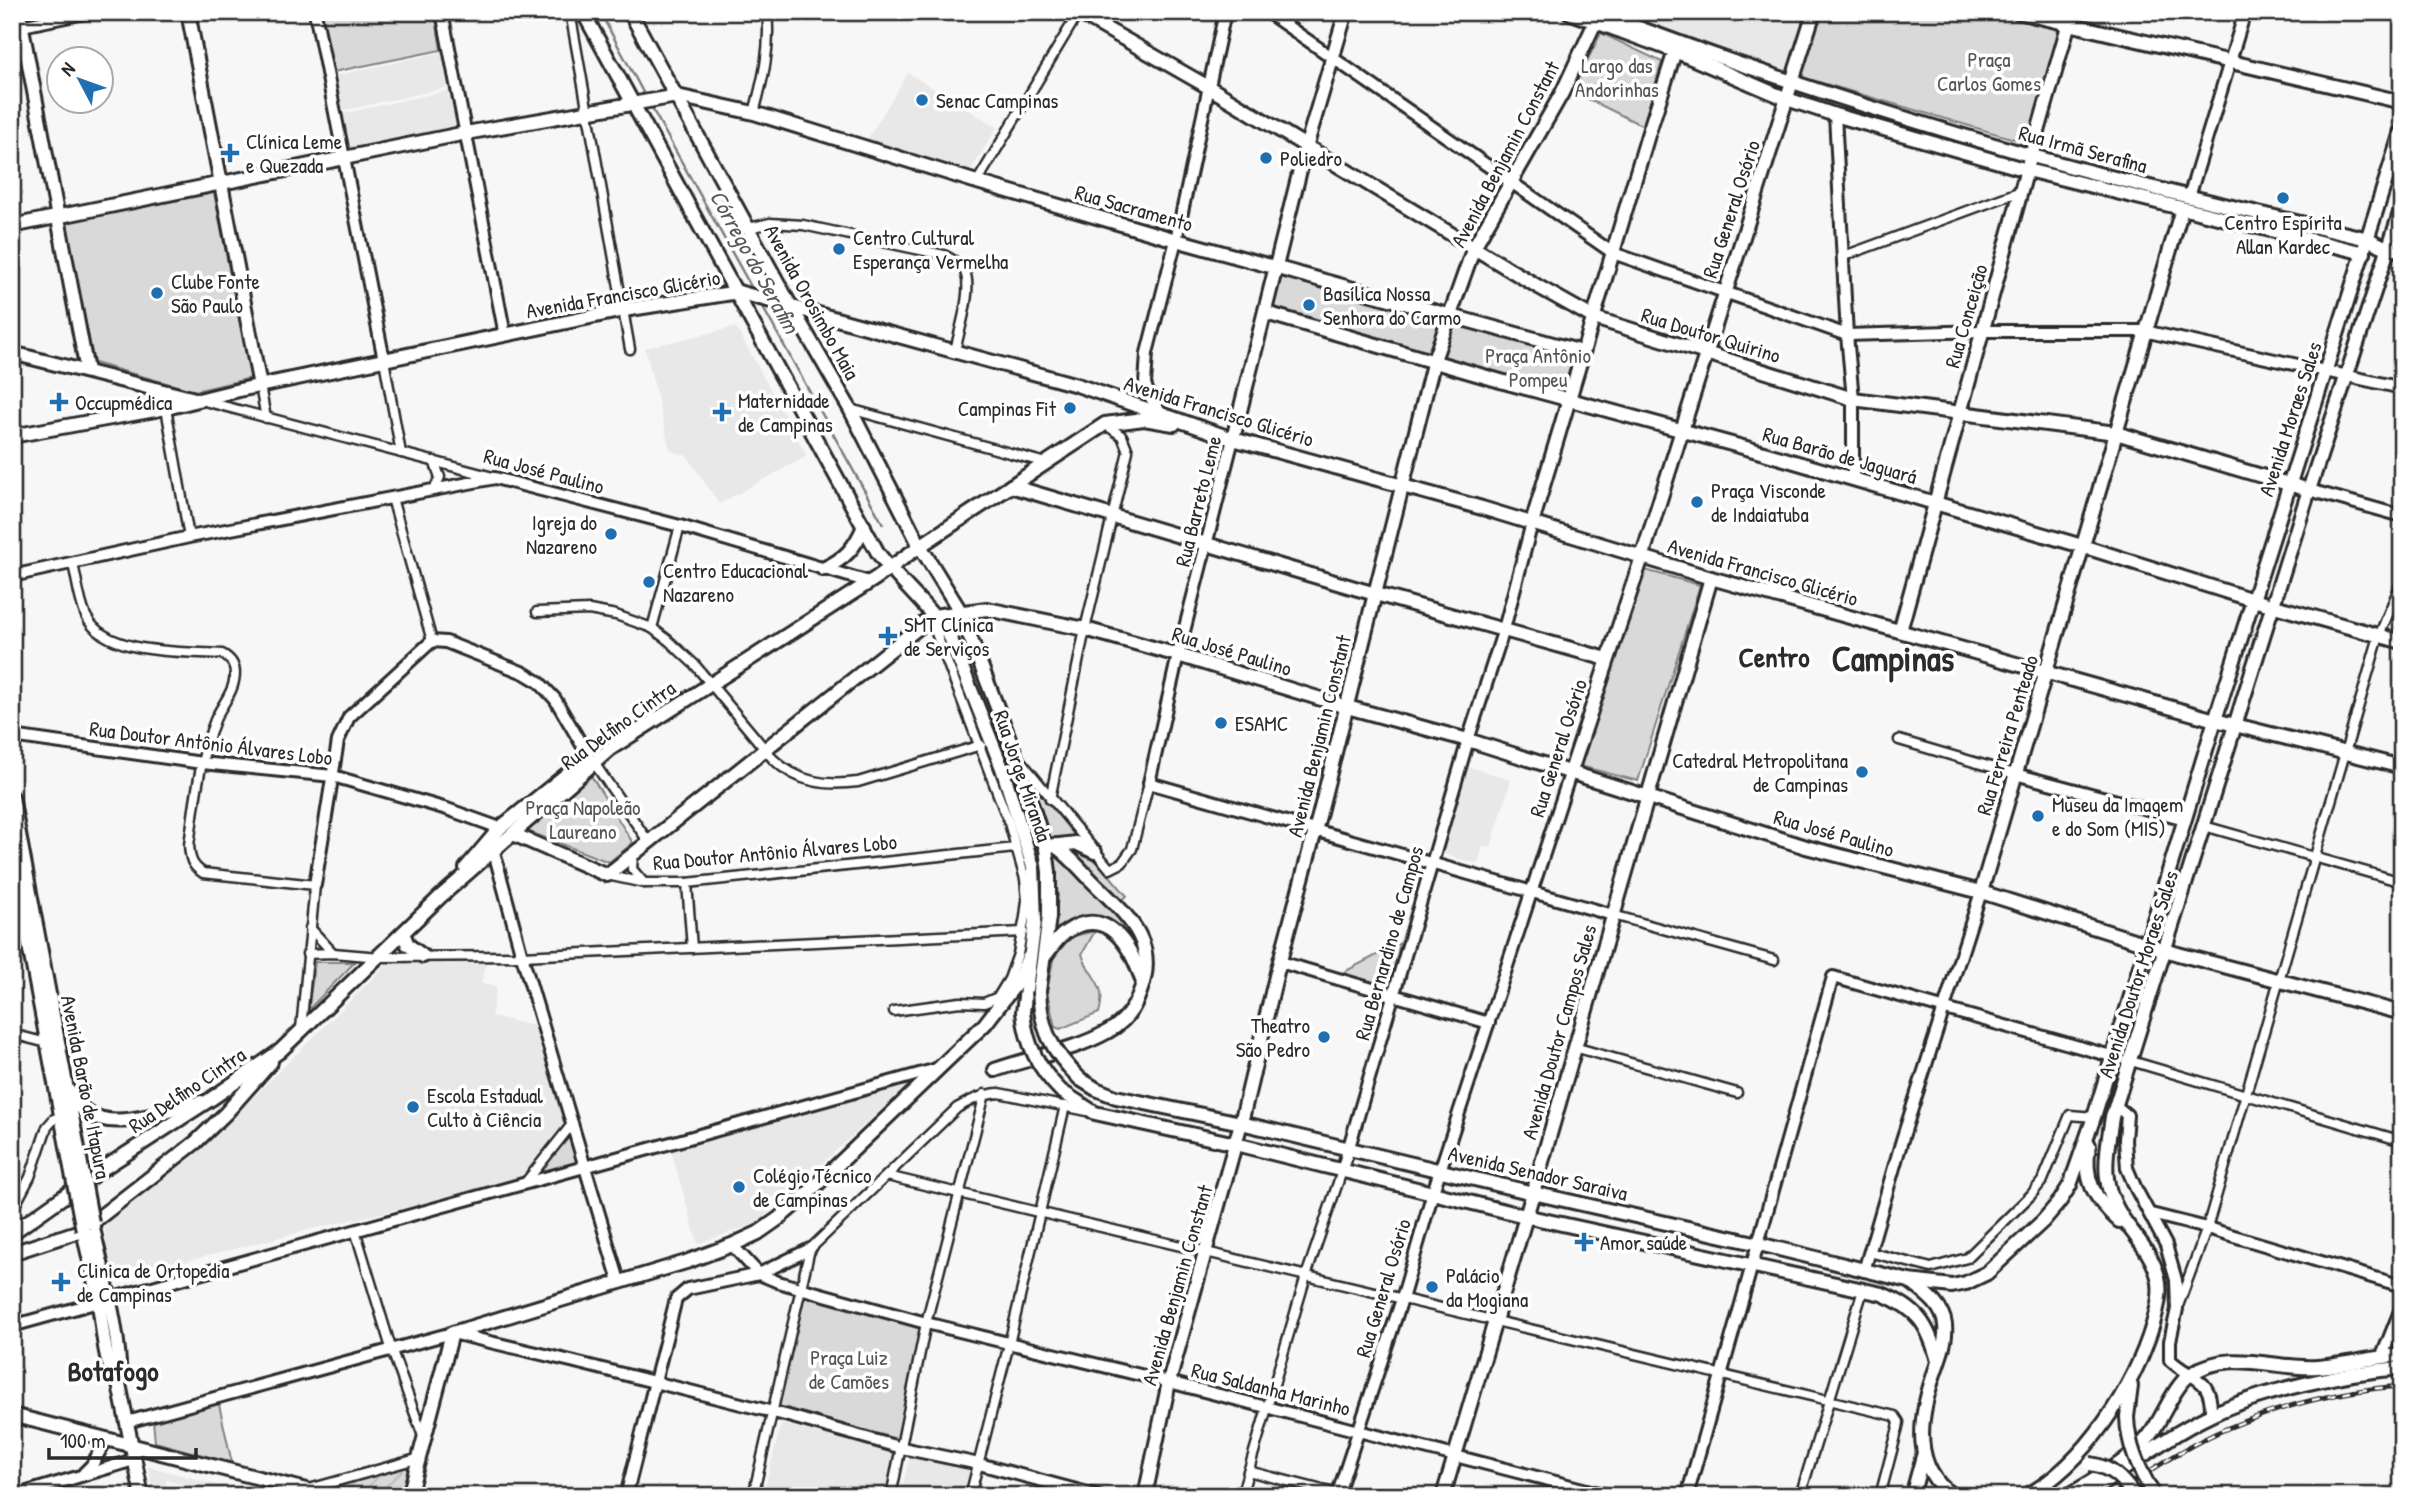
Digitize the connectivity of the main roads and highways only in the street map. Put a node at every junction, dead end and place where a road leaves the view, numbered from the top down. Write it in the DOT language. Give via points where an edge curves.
graph roads {
  1 [pos="19,12"];
  2 [pos="188,12"];
  3 [pos="583,12"];
  4 [pos="630,12"];
  5 [pos="1078,12"];
  6 [pos="1346,12"];
  7 [pos="1570,12"];
  8 [pos="1814,12"];
  9 [pos="2018,12"];
  10 [pos="1598,15"];
  11 [pos="2070,18"];
  12 [pos="17,27"];
  13 [pos="1675,51"];
  14 [pos="1791,83"];
  15 [pos="674,96"];
  16 [pos="1787,99"];
  17 [pos="635,103"];
  18 [pos="2402,103"];
  19 [pos="2402,129"];
  20 [pos="1306,146"];
  21 [pos="2031,156"];
  22 [pos="2027,170"];
  23 [pos="221,183"];
  24 [pos="2402,207"];
  25 [pos="2182,209"];
  26 [pos="58,216"];
  27 [pos="12,226"];
  28 [pos="2368,239"];
  29 [pos="1474,247"];
  30 [pos="2395,251"];
  31 [pos="2364,253"];
  32 [pos="1275,267"];
  33 [pos="738,292"];
  34 [pos="784,303"];
  35 [pos="1266,313"];
  36 [pos="1450,316"];
  37 [pos="1594,318"];
  38 [pos="1582,352"];
  39 [pos="12,353"];
  40 [pos="1705,353"];
  41 [pos="1434,360"];
  42 [pos="87,371"];
  43 [pos="260,386"];
  44 [pos="1570,400"];
  45 [pos="203,401"];
  46 [pos="1959,412"];
  47 [pos="1198,428"];
  48 [pos="1682,430"];
  49 [pos="2116,433"];
  50 [pos="12,436"];
  51 [pos="1233,439"];
  52 [pos="2290,484"];
  53 [pos="1402,485"];
  54 [pos="1012,486"];
  55 [pos="2309,490"];
  56 [pos="1935,503"];
  57 [pos="1532,523"];
  58 [pos="864,526"];
  59 [pos="920,546"];
  60 [pos="2082,546"];
  61 [pos="1642,557"];
  62 [pos="889,568"];
  63 [pos="823,569"];
  64 [pos="1711,578"];
  65 [pos="1375,594"];
  66 [pos="2253,600"];
  67 [pos="2273,606"];
  68 [pos="960,611"];
  69 [pos="934,617"];
  70 [pos="1900,631"];
  71 [pos="2402,642"];
  72 [pos="1607,659"];
  73 [pos="2047,671"];
  74 [pos="1347,707"];
  75 [pos="2215,720"];
  76 [pos="2236,726"];
  77 [pos="591,760"];
  78 [pos="2402,767"];
  79 [pos="1571,771"];
  80 [pos="1646,796"];
  81 [pos="12,797"];
  82 [pos="513,834"];
  83 [pos="1050,847"];
  84 [pos="1095,852"];
  85 [pos="12,855"];
  86 [pos="1033,867"];
  87 [pos="1981,892"];
  88 [pos="440,897"];
  89 [pos="23,913"];
  90 [pos="402,933"];
  91 [pos="2146,944"];
  92 [pos="2165,950"];
  93 [pos="423,956"];
  94 [pos="1029,957"];
  95 [pos="1044,958"];
  96 [pos="1143,984"];
  97 [pos="1039,991"];
  98 [pos="2402,1013"];
  99 [pos="280,1051"];
  100 [pos="995,1070"];
  101 [pos="66,1082"];
  102 [pos="224,1090"];
  103 [pos="211,1099"];
  104 [pos="236,1102"];
  105 [pos="2094,1117"];
  106 [pos="1241,1123"];
  107 [pos="69,1129"];
  108 [pos="1236,1144"];
  109 [pos="1533,1193"];
  110 [pos="2060,1201"];
  111 [pos="1525,1216"];
  112 [pos="88,1227"];
  113 [pos="12,1233"];
  114 [pos="2137,1237"];
  115 [pos="12,1253"];
  116 [pos="1909,1281"];
  117 [pos="2402,1355"];
  118 [pos="1938,1361"];
  119 [pos="2402,1368"];
  120 [pos="2134,1376"];
  121 [pos="12,1415"];
  122 [pos="30,1421"];
  123 [pos="12,1422"];
  124 [pos="132,1447"];
  125 [pos="1923,1456"];
  126 [pos="2062,1470"];
  127 [pos="2154,1494"];
  128 [pos="142,1496"];
  129 [pos="330,1496"];
  130 [pos="410,1496"];
  131 [pos="1144,1496"];
  132 [pos="1443,1496"];
  133 [pos="1912,1496"];
  134 [pos="1953,1496"];
  135 [pos="2026,1496"];
  136 [pos="2068,1496"];
  137 [pos="2085,1496"];
  138 [pos="2135,1496"];
  1 -- 12 [label="main road"];
  2 -- 23 [label="main road"];
  3 -- 17 [label="main road"];
  4 -- 15 [label="main road, Avenida Orosimbo Maia"];
  5 -- 20 [label="main road, Rua Doutor Quirino"];
  6 -- 20 [label="main road, Rua Barreto Leme"];
  7 -- 10 [label="main road"];
  8 -- 14 [label="main road, Rua General Osório"];
  9 -- 11 [label="main road"];
  10 -- 13 [label="main road, Rua Irmã Serafina"];
  10 -- 14 [label="main road, Rua Irmã Serafina"];
  10 -- 29 [label="main road, Avenida Benjamin Constant" via="1562,93"];
  11 -- 18 [label="main road" via="2230,63"];
  11 -- 21 [label="main road, Rua Conceição"];
  12 -- 26 [label="main road"];
  13 -- 16 [label="main road, Rua Irmã Serafina"];
  13 -- 37 [label="main road, Rua Bernardino de Campos"];
  14 -- 16 [label="main road, Rua General Osório"];
  14 -- 21 [label="main road, Rua Irmã Serafina"];
  15 -- 17 [label="main road, Rua Sacramento"];
  15 -- 32 [label="main road, Rua Sacramento" via="754,113"];
  15 -- 34 [label="main road, Avenida Orosimbo Maia"];
  16 -- 22 [label="main road, Rua Irmã Serafina"];
  16 -- 40 [label="main road, Rua General Osório"];
  17 -- 23 [label="main road, Rua Sacramento"];
  17 -- 33 [label="main road"];
  19 -- 28 [label="main road, Avenida Moraes Sales"];
  20 -- 29 [label="main road, Rua Doutor Quirino"];
  20 -- 32 [label="main road, Rua Barreto Leme"];
  21 -- 22 [label="main road, Rua Conceição"];
  21 -- 28 [label="main road, Rua Irmã Serafina"];
  22 -- 25 [label="main road, Rua Irmã Serafina"];
  22 -- 46 [label="main road, Rua Conceição"];
  23 -- 26 [label="main road, Rua Sacramento"];
  23 -- 43 [label="main road"];
  24 -- 30 [label="main road, Avenida Moraes Sales"];
  25 -- 31 [label="main road, Rua Irmã Serafina"];
  25 -- 49 [label="main road, Rua Ferreira Penteado"];
  26 -- 27 [label="main road, Rua Sacramento"];
  26 -- 42 [label="main road"];
  28 -- 30 [label="main road, Rua Irmã Serafina"];
  28 -- 31 [label="main road, Avenida Moraes Sales"];
  29 -- 36 [label="main road, Avenida Benjamin Constant"];
  29 -- 37 [label="main road, Rua Doutor Quirino"];
  30 -- 55 [label="main road, Avenida Moraes Sales" via="2346,376"];
  31 -- 52 [label="main road, Avenida Moraes Sales"];
  32 -- 35 [label="main road, Rua Barreto Leme"];
  32 -- 36 [label="main road, Rua Sacramento"];
  33 -- 34 [label="main road, Avenida Francisco Glicério"];
  33 -- 43 [label="main road, Avenida Francisco Glicério" via="624,310"];
  33 -- 58 [label="main road"];
  34 -- 47 [label="main road, Avenida Francisco Glicério" via="1077,386"];
  34 -- 59 [label="main road, Avenida Orosimbo Maia" via="850,409"];
  35 -- 41 [label="main road, Rua Barão de Jaguará"];
  35 -- 51 [label="main road, Rua Barreto Leme"];
  36 -- 38 [label="main road, Rua Sacramento"];
  36 -- 41 [label="main road, Avenida Benjamin Constant"];
  37 -- 38 [label="main road, Rua Bernardino de Campos"];
  37 -- 40 [label="main road, Rua Doutor Quirino"];
  38 -- 44 [label="main road, Rua Bernardino de Campos"];
  39 -- 42 [label="main road, Rua José Paulino"];
  40 -- 46 [label="main road, Rua Doutor Quirino" via="1853,399"];
  40 -- 48 [label="main road, Rua General Osório"];
  41 -- 44 [label="main road, Rua Barão de Jaguará"];
  41 -- 53 [label="main road, Avenida Benjamin Constant"];
  42 -- 45 [label="main road, Rua José Paulino"];
  43 -- 45 [label="main road, Avenida Francisco Glicério"];
  44 -- 48 [label="main road, Rua Barão de Jaguará"];
  44 -- 57 [label="main road, Rua Bernardino de Campos"];
  45 -- 50 [label="main road, Avenida Francisco Glicério"];
  46 -- 49 [label="main road, Rua Doutor Quirino"];
  46 -- 56 [label="main road, Rua Conceição"];
  47 -- 51 [label="main road, Avenida Francisco Glicério"];
  47 -- 54 [label="main road, Rua Delfino Cintra" via="1144,419 1105,424"];
  48 -- 56 [label="main road, Rua Barão de Jaguará"];
  48 -- 61 [label="main road, Rua General Osório"];
  49 -- 52 [label="main road, Rua Doutor Quirino"];
  49 -- 60 [label="main road, Rua Ferreira Penteado"];
  51 -- 53 [label="main road, Avenida Francisco Glicério"];
  52 -- 55 [label="main road, Rua Doutor Quirino"];
  52 -- 66 [label="main road, Avenida Moraes Sales"];
  53 -- 57 [label="main road, Avenida Francisco Glicério"];
  53 -- 65 [label="main road, Avenida Benjamin Constant"];
  54 -- 59 [label="main road, Rua Delfino Cintra"];
  54 -- 65 [label="main road"];
  55 -- 67 [label="main road, Avenida Moraes Sales"];
  56 -- 60 [label="main road, Rua Barão de Jaguará"];
  56 -- 70 [label="main road, Rua Conceição"];
  57 -- 61 [label="main road, Avenida Francisco Glicério"];
  58 -- 62 [label="main road"];
  58 -- 63 [label="main road" via="848,554"];
  59 -- 62 [label="main road, Rua Delfino Cintra"];
  59 -- 68 [label="main road, Avenida Orosimbo Maia"];
  60 -- 66 [label="main road, Rua Barão de Jaguará"];
  60 -- 73 [label="main road, Rua Ferreira Penteado"];
  61 -- 64 [label="main road, Avenida Francisco Glicério"];
  61 -- 72 [label="main road, Rua General Osório"];
  62 -- 69 [label="main road"];
  62 -- 77 [label="main road, Rua Delfino Cintra"];
  64 -- 70 [label="main road, Avenida Francisco Glicério"];
  64 -- 80 [label="main road, Avenida Doutor Campos Sales"];
  65 -- 72 [label="main road"];
  65 -- 74 [label="main road, Avenida Benjamin Constant"];
  66 -- 67 [label="main road, Rua Barão de Jaguará"];
  66 -- 75 [label="main road, Avenida Moraes Sales"];
  67 -- 71 [label="main road, Rua Barão de Jaguará"];
  67 -- 76 [label="main road, Avenida Doutor Moraes Sales"];
  68 -- 69 [label="main road, Rua José Paulino"];
  68 -- 74 [label="main road, Rua José Paulino" via="986,609 1085,629"];
  68 -- 83 [label="main road, Rua Jorge Miranda"];
  69 -- 82 [label="main road, Rua Doutor Antônio Álvares Lobo" via="607,875"];
  69 -- 86 [label="main road, Rua Jorge Miranda" via="962,663"];
  70 -- 73 [label="main road, Avenida Francisco Glicério"];
  72 -- 79 [label="main road, Rua General Osório"];
  73 -- 75 [label="main road, Avenida Francisco Glicério"];
  73 -- 87 [label="main road, Rua Ferreira Penteado"];
  74 -- 79 [label="main road, Rua José Paulino"];
  74 -- 106 [label="main road, Avenida Benjamin Constant"];
  75 -- 76 [label="main road, Avenida Francisco Glicério"];
  75 -- 91 [label="main road, Avenida Doutor Moraes Sales"];
  76 -- 78 [label="main road, Avenida Francisco Glicério"];
  76 -- 92 [label="main road, Avenida Doutor Moraes Sales"];
  77 -- 82 [label="main road, Rua Delfino Cintra"];
  77 -- 88 [label="main road" via="500,828"];
  79 -- 80 [label="main road, Rua José Paulino"];
  80 -- 87 [label="main road, Rua José Paulino" via="1806,847"];
  80 -- 109 [label="main road, Avenida Doutor Campos Sales"];
  81 -- 89 [label="main road, Avenida Barão de Itapura"];
  82 -- 88 [label="main road, Rua Delfino Cintra"];
  83 -- 84 [label="main road" via="1076,843"];
  83 -- 86 [label="main road"];
  83 -- 95 [label="main road, Rua Jorge Miranda"];
  83 -- 96 [label="main road" via="1120,908 1136,928 1147,959"];
  85 -- 89 [label="main road, Avenida Barão de Itapura"];
  86 -- 94 [label="main road, Rua Jorge Miranda" via="1035,921"];
  87 -- 91 [label="main road, Rua José Paulino"];
  88 -- 90 [label="main road, Rua Delfino Cintra"];
  89 -- 101 [label="main road, Avenida Barão de Itapura"];
  89 -- 107 [label="main road, Avenida Barão de Itapura" via="62,1116"];
  90 -- 93 [label="main road" via="408,945"];
  90 -- 99 [label="main road, Rua Delfino Cintra"];
  91 -- 92 [label="main road, Rua José Paulino"];
  91 -- 105 [label="main road, Avenida Doutor Moraes Sales"];
  92 -- 98 [label="main road, Rua José Paulino"];
  92 -- 114 [label="main road, Avenida Doutor Moraes Sales" via="2106,1151 2105,1174 2115,1208"];
  94 -- 108 [label="main road, Avenida Senador Saraiva, bridge" via="1023,1012 1030,1048 1061,1091 1095,1113"];
  94 -- 130 [label="main road" via="1004,1003 940,1068 758,1233 686,1262 452,1333"];
  95 -- 96 [label="main road" via="1066,932 1099,923 1127,946"];
  95 -- 97 [label="main road, Rua Jorge Miranda"];
  96 -- 100 [label="main road" via="1131,1012 1109,1031"];
  97 -- 106 [label="main road, Avenida Senador Saraiva, bridge" via="1040,1015 1048,1037 1064,1063 1096,1090"];
  99 -- 102 [label="main road, Rua Delfino Cintra"];
  99 -- 104 [label="main road"];
  101 -- 103 [label="main road" via="80,1106 110,1121 122,1122"];
  101 -- 107 [label="main road, Avenida Barão de Itapura"];
  102 -- 103 [label="main road, Rua Delfino Cintra"];
  102 -- 104 [label="main road"];
  103 -- 113 [label="main road, Rua Delfino Cintra"];
  104 -- 112 [label="main road" via="196,1142"];
  105 -- 110 [label="main road, Avenida Doutor Moraes Sales"];
  105 -- 114 [label="main road" via="2088,1170 2094,1194"];
  106 -- 108 [label="main road, Avenida Benjamin Constant"];
  106 -- 109 [label="main road, Avenida Senador Saraiva"];
  107 -- 112 [label="main road, Avenida Barão de Itapura, bridge"];
  108 -- 111 [label="main road, Avenida Senador Saraiva"];
  108 -- 131 [label="main road, Avenida Benjamin Constant" via="1169,1382"];
  109 -- 111 [label="main road, Avenida Doutor Campos Sales"];
  109 -- 116 [label="main road, Avenida Senador Saraiva"];
  110 -- 116 [label="main road, Avenida Senador Saraiva" via="1987,1273 1952,1286"];
  111 -- 118 [label="main road, Avenida Senador Saraiva" via="1882,1294 1923,1321"];
  111 -- 132 [label="main road, Avenida Doutor Campos Sales"];
  112 -- 115 [label="main road"];
  112 -- 124 [label="main road, Avenida Barão de Itapura" via="103,1299 111,1374 119,1384"];
  114 -- 120 [label="main road, Avenida Doutor Moraes Sales" via="2155,1267 2160,1291"];
  116 -- 118 [label="main road" via="1942,1315 1945,1326"];
  117 -- 136 [label="main road" via="2308,1368 2234,1360 2191,1374 2137,1450"];
  118 -- 125 [label="main road" via="1923,1414"];
  119 -- 137 [label="main road" via="2340,1376 2211,1414"];
  120 -- 126 [label="main road" via="2103,1423"];
  120 -- 127 [label="main road, bridge" via="2127,1436"];
  121 -- 122 [label="main road"];
  122 -- 123 [label="main road"];
  122 -- 124 [label="main road"];
  124 -- 128 [label="main road, Avenida Barão de Itapura"];
  124 -- 129 [label="main road"];
  125 -- 133 [label="main road"];
  125 -- 134 [label="main road" via="1937,1483"];
  126 -- 135 [label="main road"];
  126 -- 138 [label="main road, bridge" via="2090,1464 2107,1468"];
}
